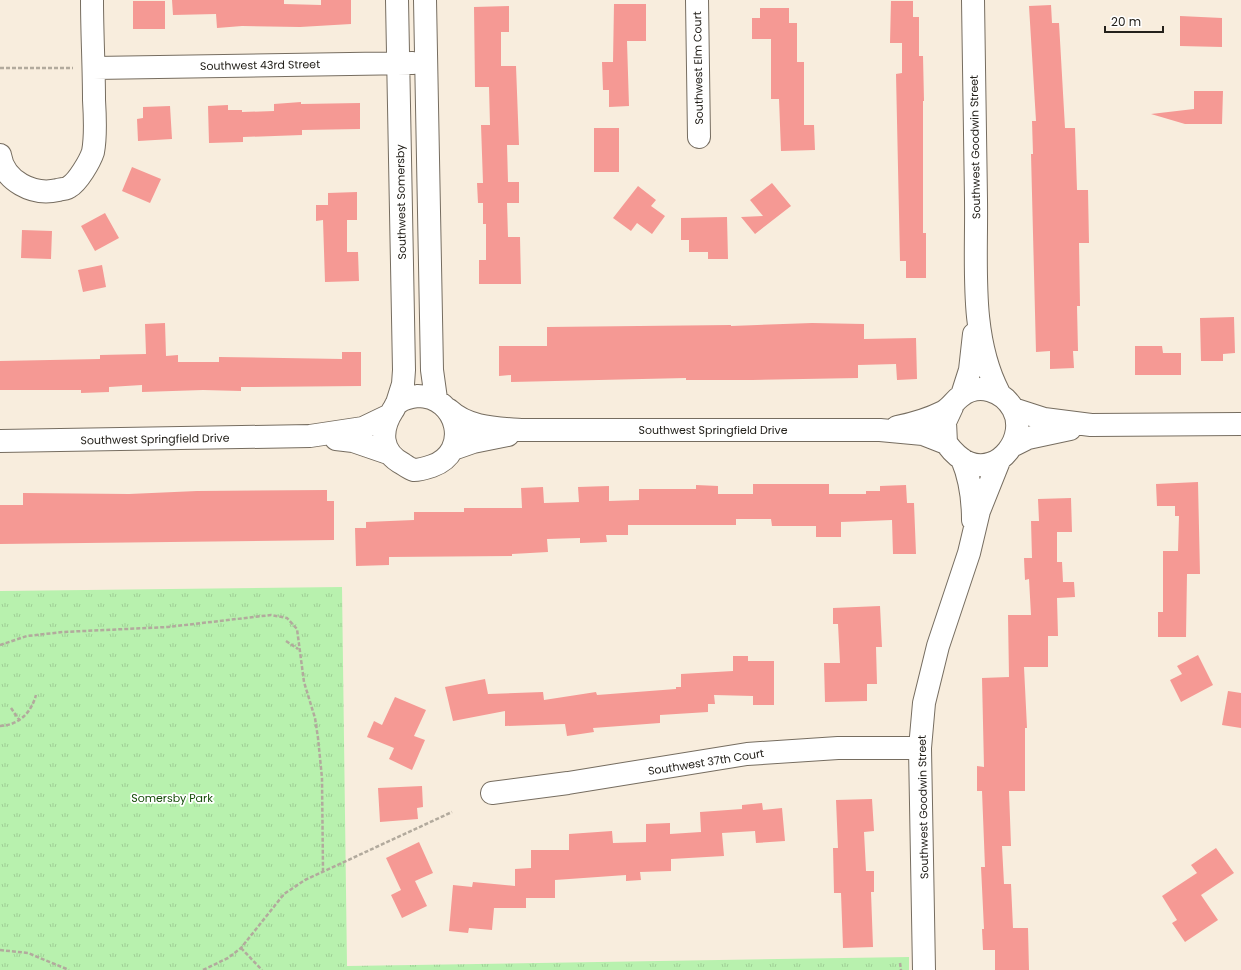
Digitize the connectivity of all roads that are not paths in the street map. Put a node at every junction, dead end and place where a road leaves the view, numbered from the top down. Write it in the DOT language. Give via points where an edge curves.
graph roads {
  1 [pos="92,0"];
  2 [pos="397,0"];
  3 [pos="425,0"];
  4 [pos="697,0"];
  5 [pos="973,0"];
  6 [pos="398,63"];
  7 [pos="426,63"];
  8 [pos="94,68"];
  9 [pos="700,137"];
  10 [pos="0,155"];
  11 [pos="977,294"];
  12 [pos="957,401"];
  13 [pos="1006,401"];
  14 [pos="442,405"];
  15 [pos="393,409"];
  16 [pos="1241,424"];
  17 [pos="1091,425"];
  18 [pos="880,430"];
  19 [pos="545,431"];
  20 [pos="310,436"];
  21 [pos="0,441"];
  22 [pos="946,443"];
  23 [pos="453,449"];
  24 [pos="388,453"];
  25 [pos="1005,454"];
  26 [pos="962,459"];
  27 [pos="974,531"];
  28 [pos="920,748"];
  29 [pos="492,793"];
  30 [pos="924,970"];
  1 -- 8 [label="street"];
  2 -- 6 [label="street, Southwest Somersby"];
  3 -- 7 [label="street"];
  4 -- 9 [label="street, Southwest Elm Court"];
  5 -- 11 [label="street, Southwest Goodwin Street"];
  6 -- 7 [label="street, Southwest 43rd Street"];
  6 -- 8 [label="street, Southwest 43rd Street"];
  6 -- 15 [label="street, Southwest Somersby" via="404,370 403,384"];
  7 -- 14 [label="street" via="432,370"];
  8 -- 10 [label="street" via="92,152 83,172 69,188 51,192 31,190 8,174"];
  11 -- 12 [label="street, Southwest Goodwin Street" via="970,370"];
  11 -- 13 [label="street, Southwest Goodwin Street" via="984,355 993,381"];
  12 -- 13 [label="street" via="980,390"];
  12 -- 18 [label="street, Southwest Springfield Drive" via="925,419"];
  12 -- 22 [label="street" via="945,422"];
  13 -- 17 [label="street" via="1044,419"];
  13 -- 25 [label="street" via="1017,426"];
  14 -- 15 [label="street" via="418,396"];
  14 -- 19 [label="street, Southwest Springfield Drive" via="455,416 479,425"];
  14 -- 23 [label="street" via="455,423 456,438"];
  15 -- 20 [label="street, Southwest Springfield Drive" via="363,428"];
  15 -- 24 [label="street" via="384,432"];
  16 -- 17 [label="street"];
  17 -- 25 [label="street" via="1028,438"];
  18 -- 19 [label="street, Southwest Springfield Drive"];
  18 -- 22 [label="street, Southwest Springfield Drive" via="923,434"];
  19 -- 23 [label="street, Southwest Springfield Drive" via="498,437"];
  20 -- 21 [label="street, Southwest Springfield Drive"];
  20 -- 24 [label="street, Southwest Springfield Drive" via="354,441"];
  22 -- 26 [label="street"];
  23 -- 24 [label="street" via="439,464 413,470"];
  25 -- 26 [label="street" via="975,464"];
  25 -- 27 [label="street, Southwest Goodwin Street" via="990,480"];
  26 -- 27 [label="street, Southwest Goodwin Street" via="970,488"];
  27 -- 28 [label="street, Southwest Goodwin Street" via="938,646 924,703"];
  28 -- 29 [label="street, Southwest 37th Court" via="838,748 747,754"];
  28 -- 30 [label="street, Southwest Goodwin Street"];
}
